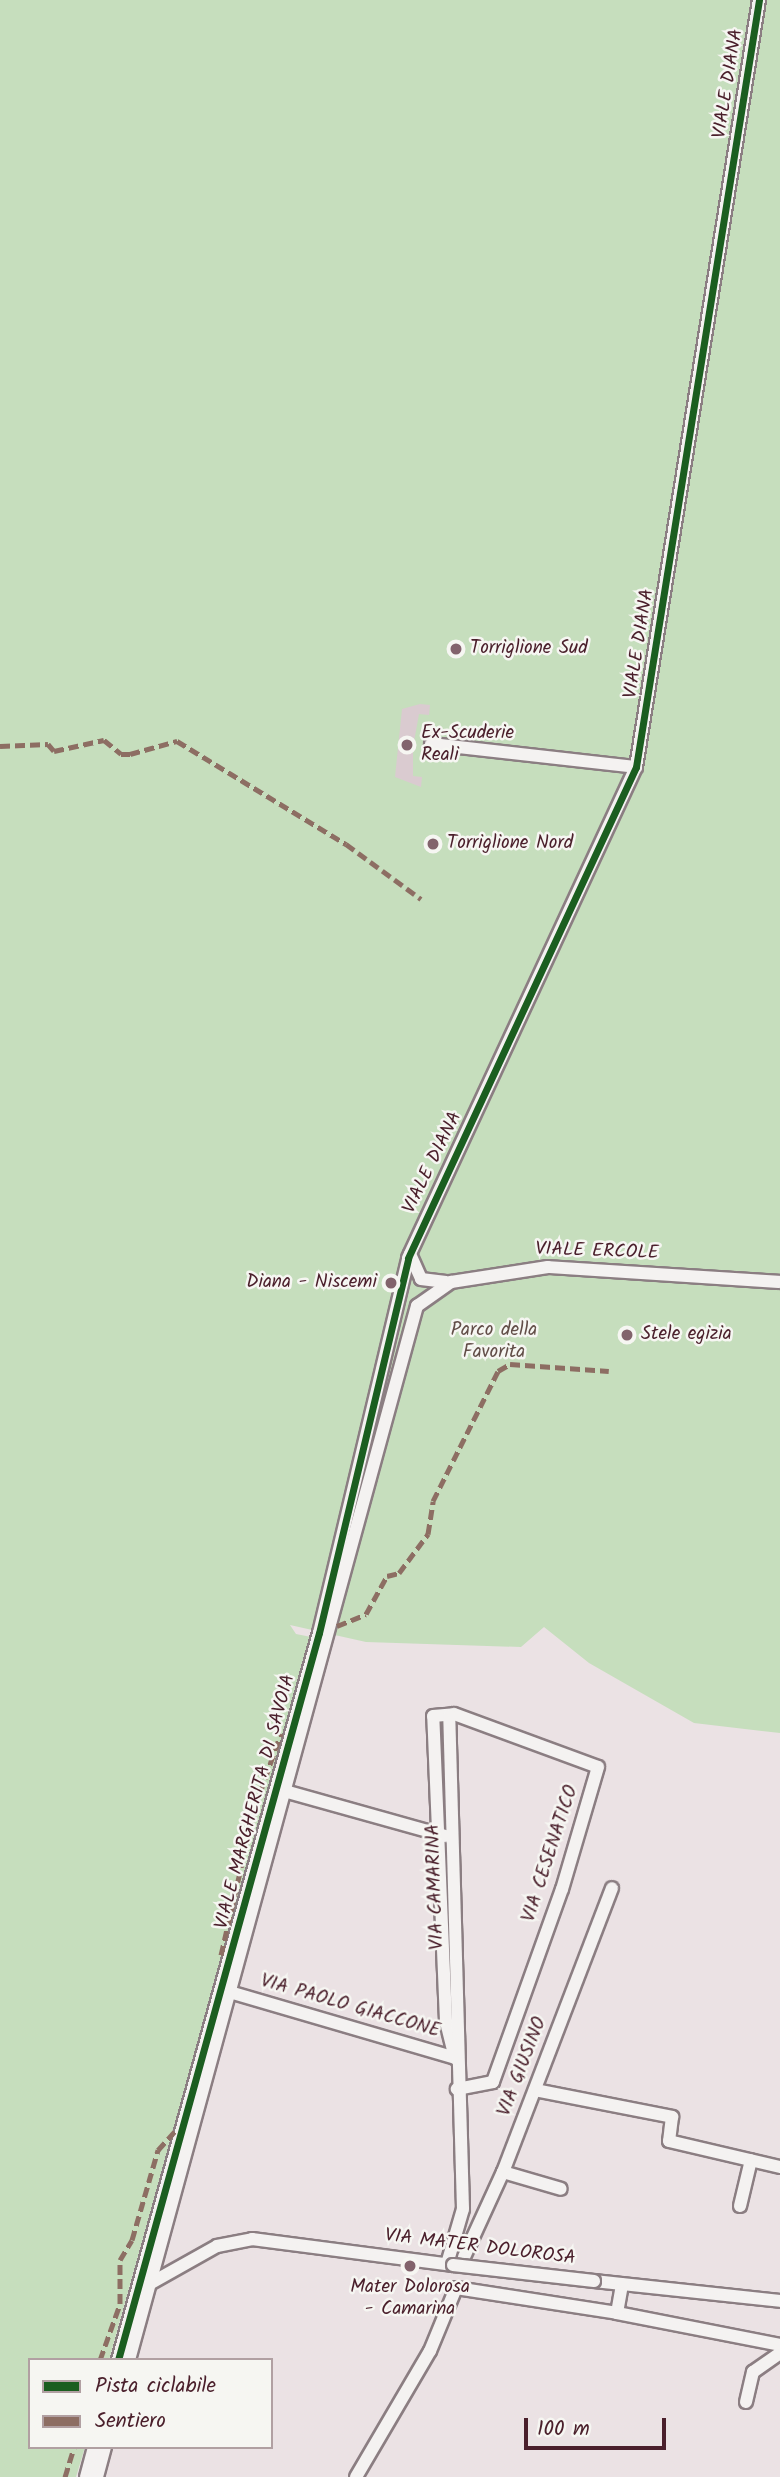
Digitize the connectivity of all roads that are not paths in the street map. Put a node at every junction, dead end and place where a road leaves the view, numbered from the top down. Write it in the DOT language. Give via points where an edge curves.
graph roads {
  1 [pos="759,0"];
  2 [pos="431,744"];
  3 [pos="636,767"];
  4 [pos="411,1250"];
  5 [pos="451,1282"];
  6 [pos="780,1282"];
  7 [pos="420,1301"];
  8 [pos="449,1714"];
  9 [pos="433,1716"];
  10 [pos="288,1792"];
  11 [pos="438,1836"];
  12 [pos="453,1836"];
  13 [pos="612,1888"];
  14 [pos="233,1993"];
  15 [pos="455,2058"];
  16 [pos="457,2089"];
  17 [pos="535,2090"];
  18 [pos="751,2160"];
  19 [pos="780,2167"];
  20 [pos="503,2172"];
  21 [pos="561,2189"];
  22 [pos="740,2206"];
  23 [pos="456,2270"];
  24 [pos="145,2283"];
  25 [pos="622,2284"];
  26 [pos="780,2301"];
  27 [pos="617,2313"];
  28 [pos="780,2345"];
  29 [pos="780,2353"];
  30 [pos="119,2358"];
  31 [pos="129,2358"];
  32 [pos="746,2402"];
  33 [pos="93,2449"];
  34 [pos="104,2449"];
  35 [pos="86,2477"];
  36 [pos="97,2477"];
  37 [pos="356,2477"];
  1 -- 3 [label="street, VIALE DIANA"];
  2 -- 3 [label="street"];
  3 -- 4 [label="street, VIALE DIANA"];
  4 -- 5 [label="street" via="410,1263 421,1279"];
  4 -- 24 [label="street, VIALE MARGHERITA DI SAVOIA" via="319,1633"];
  5 -- 6 [label="street, VIALE ERCOLE" via="548,1267"];
  5 -- 7 [label="street, VIALE ERCOLE"];
  7 -- 10 [label="street, VIALE MARGHERITA DI SAVOIA" via="404,1338"];
  8 -- 9 [label="street, VIA CESENATICO"];
  8 -- 12 [label="street, VIA CAMARINA"];
  8 -- 16 [label="street, VIA CESENATICO" via="598,1767 562,1889 493,2082"];
  9 -- 11 [label="street, VIA CAMARINA"];
  10 -- 11 [label="street"];
  10 -- 14 [label="street, VIALE MARGHERITA DI SAVOIA"];
  11 -- 12 [label="street"];
  11 -- 15 [label="street, VIA CAMARINA" via="446,2021"];
  12 -- 15 [label="street, VIA CAMARINA" via="460,2020"];
  13 -- 17 [label="street, VIA GIUSINO"];
  14 -- 15 [label="street, VIA PAOLO GIACCONE"];
  14 -- 24 [label="street, VIALE MARGHERITA DI SAVOIA"];
  15 -- 16 [label="street, VIA CAMARINA"];
  16 -- 23 [label="street, VIA CAMARINA" via="463,2209"];
  17 -- 18 [label="street" via="672,2117 668,2141"];
  17 -- 20 [label="street, VIA GIUSINO"];
  18 -- 19 [label="street"];
  18 -- 22 [label="street"];
  20 -- 21 [label="street"];
  20 -- 23 [label="street, VIA GIUSINO"];
  23 -- 24 [label="street, VIA MATER DOLOROSA" via="251,2239 218,2246"];
  23 -- 25 [label="street, VIA MATER DOLOROSA, bridge"];
  23 -- 27 [label="street"];
  23 -- 37 [label="street" via="430,2351"];
  24 -- 30 [label="street, VIA MATER DOLOROSA" via="136,2293"];
  24 -- 31 [label="street, VIALE MARGHERITA DI SAVOIA"];
  25 -- 26 [label="street, VIA MATER DOLOROSA"];
  25 -- 27 [label="street"];
  27 -- 28 [label="street"];
  29 -- 32 [label="street" via="753,2372"];
  33 -- 35 [label="street"];
  34 -- 36 [label="street"];
}
